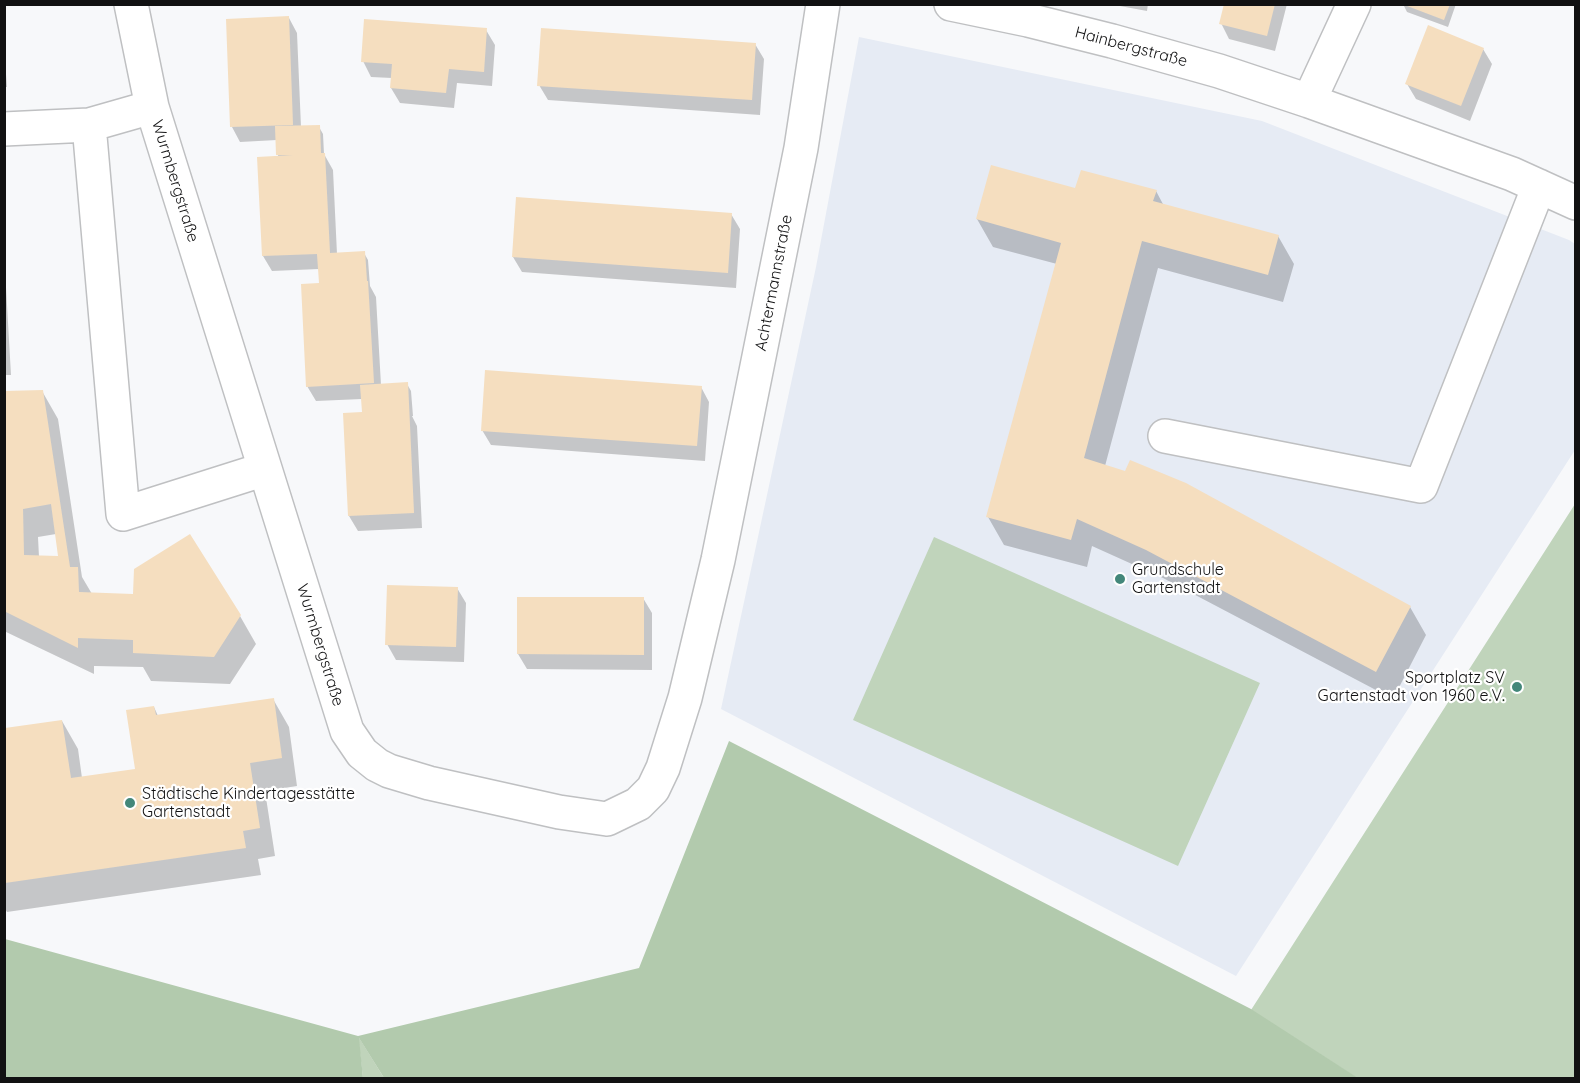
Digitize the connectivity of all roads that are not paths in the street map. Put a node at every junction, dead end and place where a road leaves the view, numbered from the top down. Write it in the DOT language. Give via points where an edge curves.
graph roads {
  1 [pos="131,4"];
  2 [pos="823,4"];
  3 [pos="951,4"];
  4 [pos="1354,4"];
  5 [pos="1309,101"];
  6 [pos="152,108"];
  7 [pos="89,125"];
  8 [pos="4,129"];
  9 [pos="1539,186"];
  10 [pos="1575,203"];
  11 [pos="1165,436"];
  12 [pos="265,469"];
  13 [pos="718,560"];
  1 -- 6 [label="street, Wurmbergstraße"];
  2 -- 13 [label="street, Achtermannstraße" via="799,160"];
  3 -- 5 [label="street, Hainbergstraße" via="1112,41"];
  4 -- 5 [label="street"];
  5 -- 9 [label="street, Hainbergstraße"];
  6 -- 7 [label="street"];
  6 -- 12 [label="street, Wurmbergstraße"];
  7 -- 8 [label="street"];
  7 -- 12 [label="street" via="123,514"];
  9 -- 10 [label="street, Hainbergstraße"];
  9 -- 11 [label="street" via="1421,486"];
  12 -- 13 [label="street, Wurmbergstraße" via="347,731 362,753 377,765 404,776 559,812 607,819 638,804 653,789 685,698"];
}
